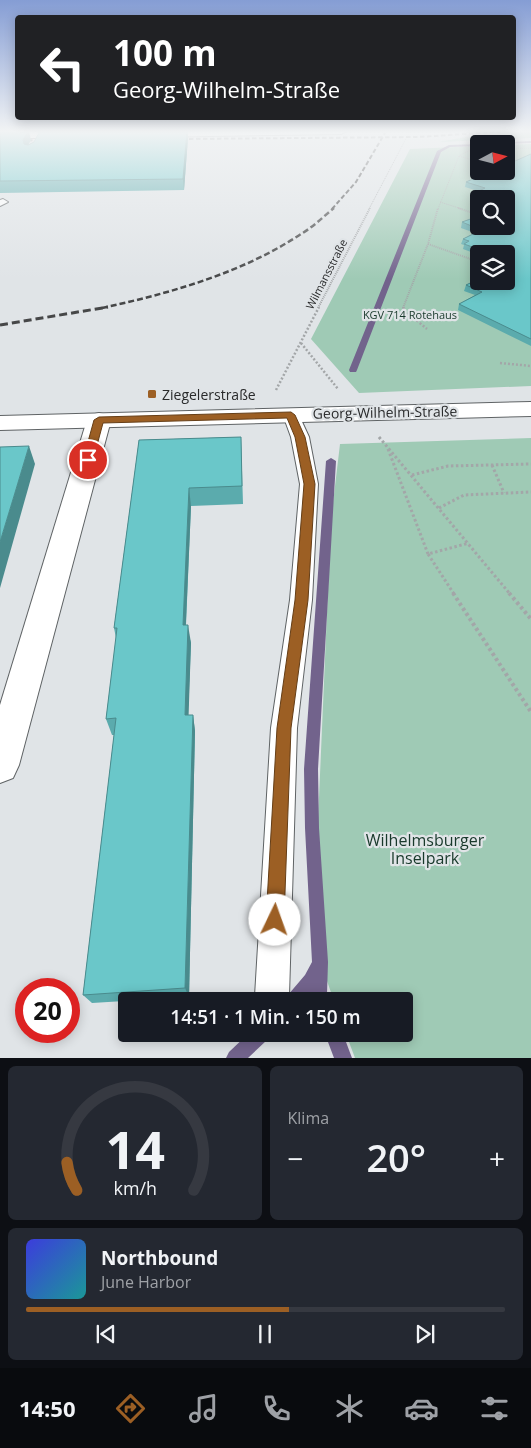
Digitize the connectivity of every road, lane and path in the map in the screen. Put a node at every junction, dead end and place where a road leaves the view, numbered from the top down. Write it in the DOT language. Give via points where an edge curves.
graph roads {
  1 [pos="384,180"];
  2 [pos="449,180"];
  3 [pos="440,202"];
  4 [pos="470,212"];
  5 [pos="428,244"];
  6 [pos="470,259"];
  7 [pos="427,329"];
  8 [pos="301,343"];
  9 [pos="500,363"];
  10 [pos="531,366"];
  11 [pos="341,393"];
  12 [pos="531,408"];
  13 [pos="262,415"];
  14 [pos="291,415"];
  15 [pos="99,420"];
  16 [pos="0,423"];
  17 [pos="378,435"];
  18 [pos="387,447"];
  19 [pos="531,464"];
  20 [pos="492,465"];
  21 [pos="412,475"];
  22 [pos="531,492"];
  23 [pos="504,493"];
  24 [pos="439,508"];
  25 [pos="469,543"];
  26 [pos="428,554"];
  27 [pos="531,619"];
  28 [pos="531,712"];
  29 [pos="1,759"];
  30 [pos="272,992"];
  1 -- 8 [label="path, Wilmansstraße"];
  2 -- 3 [label="path"];
  3 -- 4 [label="path"];
  3 -- 5 [label="path"];
  5 -- 6 [label="path"];
  5 -- 7 [label="path" via="403,309"];
  8 -- 11 [label="path"];
  8 -- 13 [label="path, Wilmansstraße"];
  9 -- 10 [label="path"];
  12 -- 14 [label="main road, Georg-Wilhelm-Straße"];
  13 -- 14 [label="main road, Georg-Wilhelm-Straße"];
  13 -- 15 [label="main road, Georg-Wilhelm-Straße"];
  14 -- 30 [label="lane" via="300,437 309,484 301,600 284,728"];
  15 -- 16 [label="main road, Georg-Wilhelm-Straße"];
  15 -- 29 [label="main road"];
  17 -- 18 [label="path"];
  18 -- 21 [label="path"];
  18 -- 26 [label="path"];
  19 -- 20 [label="path"];
  20 -- 21 [label="path" via="448,466"];
  20 -- 23 [label="path"];
  21 -- 24 [label="path"];
  22 -- 23 [label="path"];
  23 -- 24 [label="path" via="464,494"];
  24 -- 25 [label="path"];
  25 -- 26 [label="path"];
  25 -- 27 [label="path"];
  26 -- 28 [label="path"];
}
